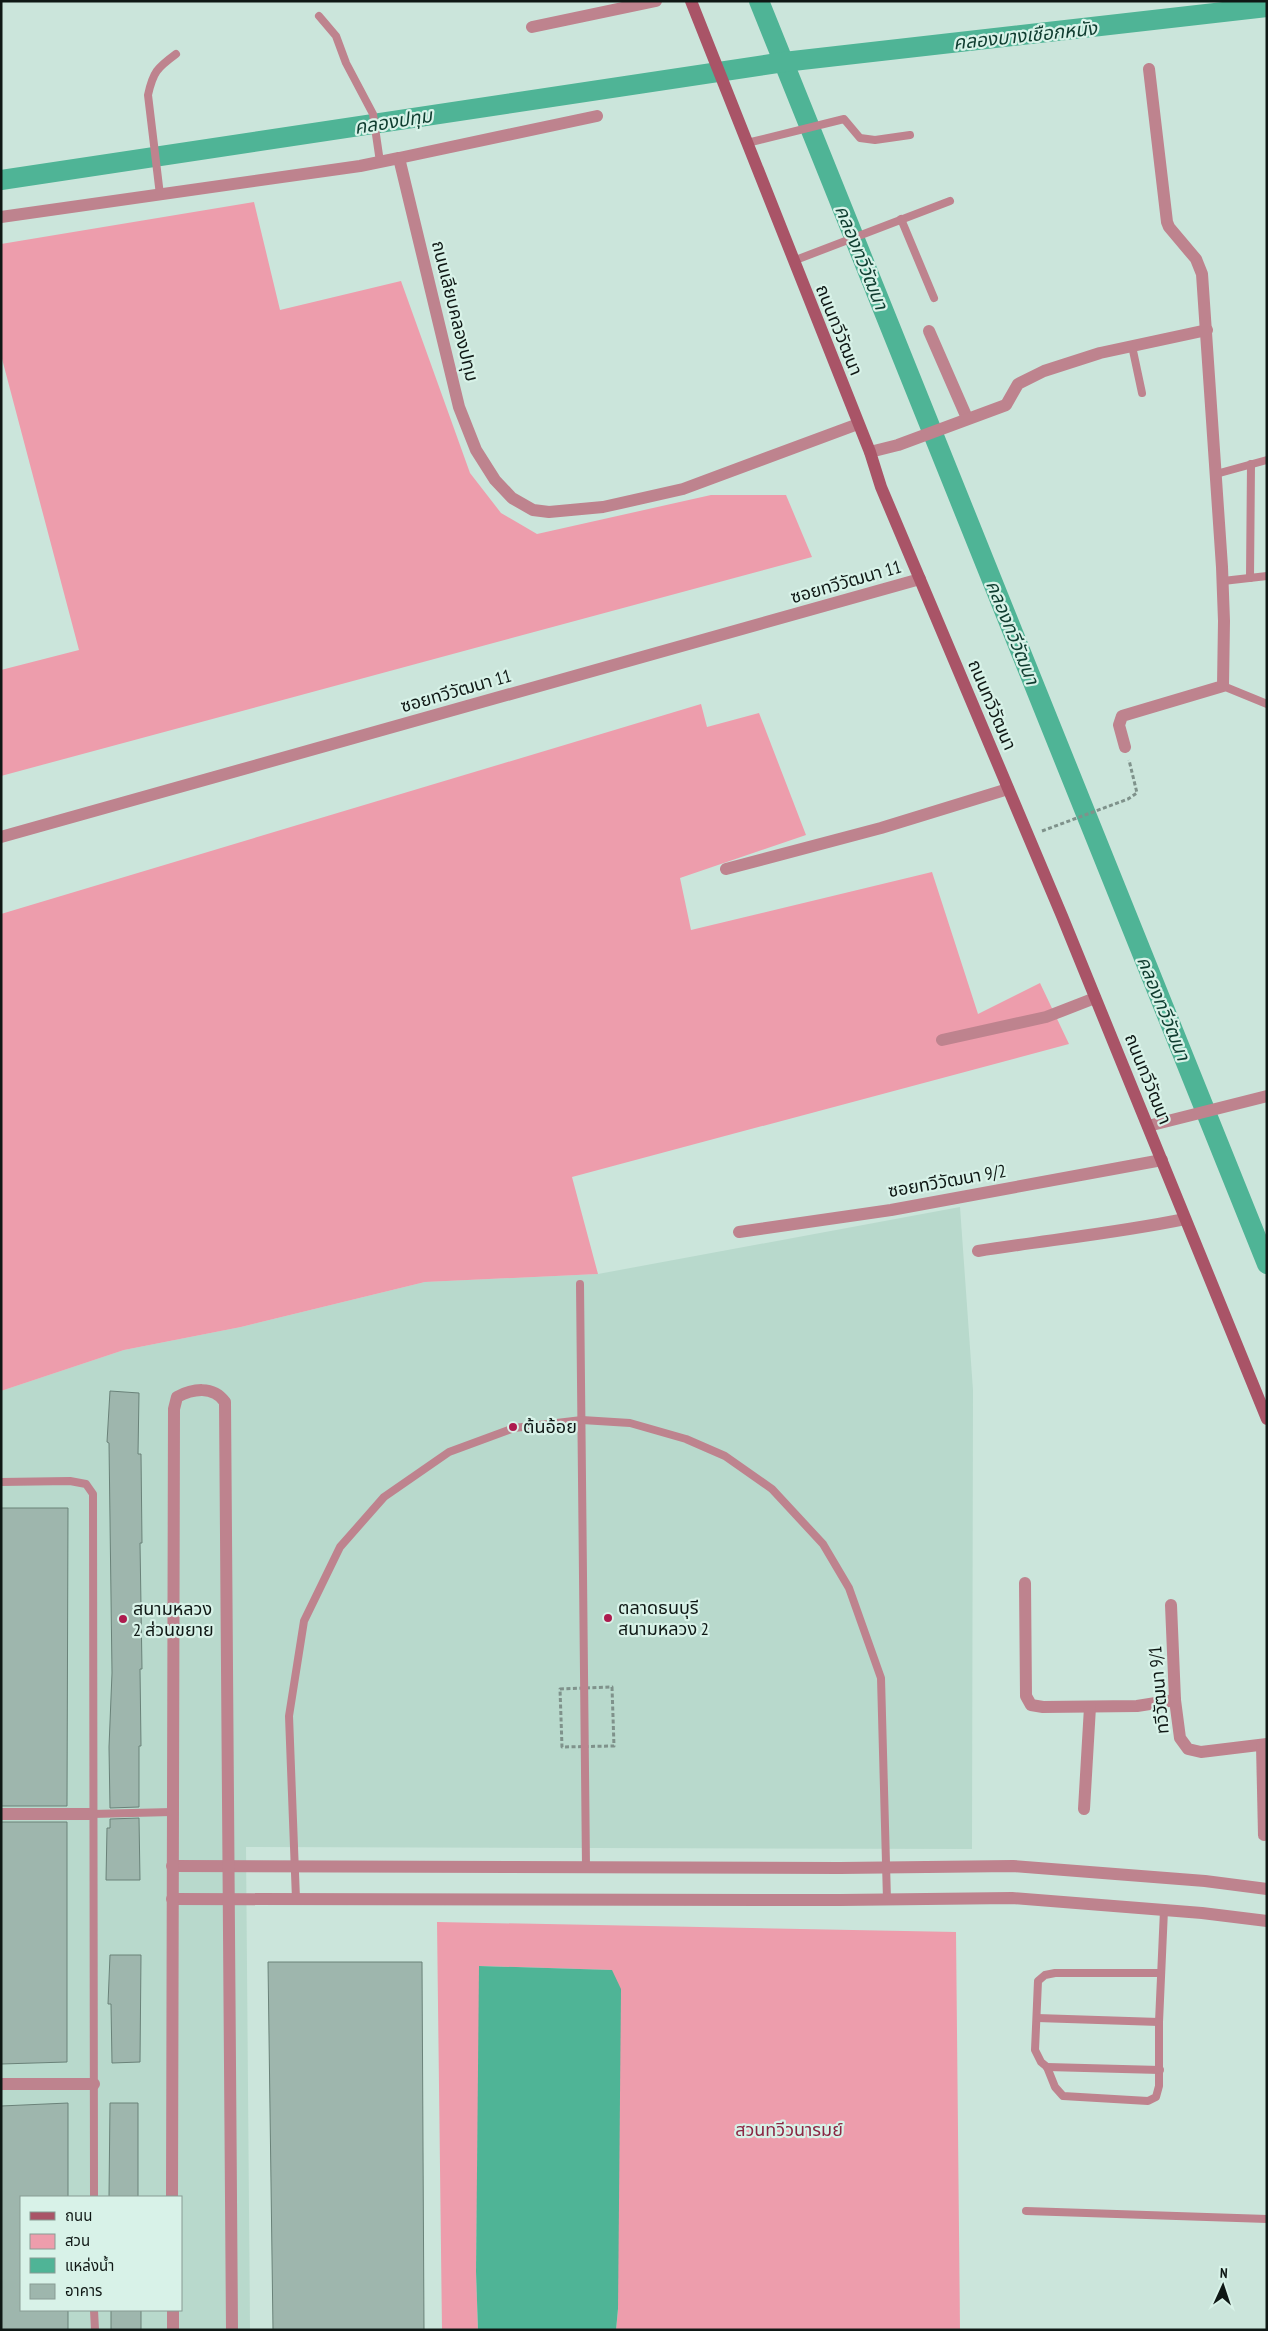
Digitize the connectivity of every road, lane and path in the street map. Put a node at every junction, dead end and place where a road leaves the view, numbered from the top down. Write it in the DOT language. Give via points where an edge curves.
graph roads {
  1 [pos="656,1"];
  2 [pos="691,1"];
  3 [pos="318,16"];
  4 [pos="532,27"];
  5 [pos="176,54"];
  6 [pos="1149,69"];
  7 [pos="597,116"];
  8 [pos="910,135"];
  9 [pos="746,142"];
  10 [pos="380,157"];
  11 [pos="399,158"];
  12 [pos="159,189"];
  13 [pos="950,201"];
  14 [pos="1,217"];
  15 [pos="900,220"];
  16 [pos="793,261"];
  17 [pos="934,298"];
  18 [pos="1207,330"];
  19 [pos="929,331"];
  20 [pos="1132,346"];
  21 [pos="1142,393"];
  22 [pos="967,418"];
  23 [pos="858,424"];
  24 [pos="870,452"];
  25 [pos="1267,460"];
  26 [pos="1251,464"];
  27 [pos="1216,474"];
  28 [pos="1267,576"];
  29 [pos="1250,578"];
  30 [pos="920,579"];
  31 [pos="1223,581"];
  32 [pos="1223,686"];
  33 [pos="1267,704"];
  34 [pos="1125,747"];
  35 [pos="1008,789"];
  36 [pos="1046,829"];
  37 [pos="1,837"];
  38 [pos="726,869"];
  39 [pos="1096,998"];
  40 [pos="942,1040"];
  41 [pos="1267,1096"];
  42 [pos="1148,1126"];
  43 [pos="1162,1160"];
  44 [pos="1185,1219"];
  45 [pos="739,1232"];
  46 [pos="978,1251"];
  47 [pos="580,1284"];
  48 [pos="1267,1419"];
  49 [pos="582,1420"];
  50 [pos="1,1482"];
  51 [pos="1025,1583"];
  52 [pos="1170,1605"];
  53 [pos="1175,1700"];
  54 [pos="1090,1707"];
  55 [pos="1264,1744"];
  56 [pos="1084,1809"];
  57 [pos="172,1812"];
  58 [pos="1,1814"];
  59 [pos="92,1814"];
  60 [pos="1264,1835"];
  61 [pos="172,1866"];
  62 [pos="228,1867"];
  63 [pos="295,1867"];
  64 [pos="586,1867"];
  65 [pos="886,1867"];
  66 [pos="1267,1889"];
  67 [pos="229,1899"];
  68 [pos="296,1899"];
  69 [pos="172,1900"];
  70 [pos="887,1900"];
  71 [pos="1164,1910"];
  72 [pos="1267,1921"];
  73 [pos="1161,1973"];
  74 [pos="1037,2018"];
  75 [pos="1159,2022"];
  76 [pos="1047,2067"];
  77 [pos="1160,2070"];
  78 [pos="1,2084"];
  79 [pos="94,2084"];
  80 [pos="94,2196"];
  81 [pos="172,2196"];
  82 [pos="1026,2211"];
  83 [pos="1267,2219"];
  84 [pos="94,2311"];
  85 [pos="172,2311"];
  86 [pos="94,2330"];
  87 [pos="172,2330"];
  88 [pos="232,2330"];
  1 -- 4 [label="street"];
  2 -- 9 [label="main road, ถนนทวีวัฒนา"];
  3 -- 10 [label="lane" via="336,36 346,63 373,114"];
  5 -- 12 [label="lane" via="158,67 148,95"];
  6 -- 18 [label="street" via="1169,227 1196,259 1202,274"];
  7 -- 11 [label="street"];
  8 -- 9 [label="lane" via="875,140 860,138 844,119"];
  9 -- 16 [label="main road, ถนนทวีวัฒนา"];
  10 -- 11 [label="street"];
  10 -- 12 [label="street"];
  11 -- 23 [label="street, ถนนเลียบคลองปทุม" via="463,415 476,450 495,480 512,498 533,510 549,512 603,507 683,489"];
  12 -- 14 [label="street"];
  13 -- 15 [label="lane"];
  15 -- 16 [label="lane"];
  15 -- 17 [label="lane"];
  16 -- 23 [label="main road, ถนนทวีวัฒนา"];
  18 -- 20 [label="street"];
  18 -- 27 [label="street"];
  19 -- 22 [label="street"];
  20 -- 21 [label="lane"];
  20 -- 22 [label="street" via="1044,371 1018,384 1006,405"];
  22 -- 24 [label="street" via="898,445"];
  23 -- 24 [label="main road, ถนนทวีวัฒนา"];
  24 -- 30 [label="main road, ถนนทวีวัฒนา" via="881,487"];
  25 -- 26 [label="lane"];
  26 -- 27 [label="lane"];
  26 -- 29 [label="lane"];
  27 -- 31 [label="street"];
  28 -- 29 [label="lane"];
  29 -- 31 [label="lane"];
  30 -- 35 [label="main road, ถนนทวีวัฒนา"];
  30 -- 37 [label="street, ซอยทวีวัฒนา 11"];
  31 -- 32 [label="street"];
  32 -- 33 [label="lane"];
  32 -- 34 [label="street" via="1122,716 1119,725"];
  34 -- 36 [label="path" via="1137,793"];
  35 -- 38 [label="street" via="882,828"];
  35 -- 39 [label="main road, ถนนทวีวัฒนา"];
  39 -- 40 [label="street" via="1046,1017"];
  39 -- 42 [label="main road, ถนนทวีวัฒนา"];
  41 -- 42 [label="street"];
  42 -- 43 [label="main road, ถนนทวีวัฒนา"];
  43 -- 44 [label="main road, ถนนทวีวัฒนา"];
  43 -- 45 [label="street, ซอยทวีวัฒนา 9/2" via="891,1210"];
  44 -- 46 [label="street" via="1122,1232 1064,1237"];
  44 -- 48 [label="main road, ถนนทวีวัฒนา"];
  47 -- 49 [label="lane"];
  49 -- 63 [label="lane" via="514,1428 448,1452 384,1497 340,1547 304,1621 290,1716"];
  49 -- 64 [label="lane"];
  49 -- 65 [label="lane" via="630,1423 686,1438 725,1456 772,1489 823,1544 849,1588 881,1678"];
  50 -- 59 [label="lane" via="70,1481 86,1484 93,1494"];
  51 -- 54 [label="street" via="1026,1696 1031,1705"];
  52 -- 53 [label="street, ทวีวัฒนา 9/1"];
  53 -- 54 [label="street" via="1137,1706"];
  53 -- 55 [label="street, ทวีวัฒนา 9/1" via="1180,1738 1188,1749 1201,1752"];
  54 -- 56 [label="street"];
  55 -- 60 [label="street"];
  57 -- 59 [label="lane"];
  57 -- 61 [label="street"];
  57 -- 62 [label="street" via="174,1410 177,1398 188,1392 209,1390 220,1394 225,1402"];
  58 -- 59 [label="street"];
  59 -- 79 [label="lane"];
  61 -- 62 [label="street"];
  61 -- 69 [label="street"];
  62 -- 63 [label="street"];
  62 -- 67 [label="street"];
  63 -- 64 [label="street"];
  63 -- 68 [label="lane"];
  64 -- 65 [label="street"];
  65 -- 66 [label="street" via="1013,1866"];
  65 -- 70 [label="lane"];
  67 -- 68 [label="street"];
  67 -- 69 [label="street"];
  67 -- 88 [label="street"];
  68 -- 70 [label="street"];
  69 -- 81 [label="street"];
  70 -- 71 [label="street" via="1012,1898"];
  71 -- 72 [label="street"];
  71 -- 73 [label="lane"];
  73 -- 74 [label="lane" via="1045,1976 1038,1981"];
  73 -- 75 [label="lane"];
  74 -- 75 [label="lane"];
  74 -- 76 [label="lane" via="1036,2050"];
  75 -- 77 [label="lane"];
  76 -- 77 [label="lane"];
  76 -- 77 [label="lane" via="1055,2088 1064,2096 1148,2101 1156,2097"];
  78 -- 79 [label="street"];
  79 -- 80 [label="lane"];
  82 -- 83 [label="lane"];
  84 -- 86 [label="lane"];
  85 -- 87 [label="street"];
}
